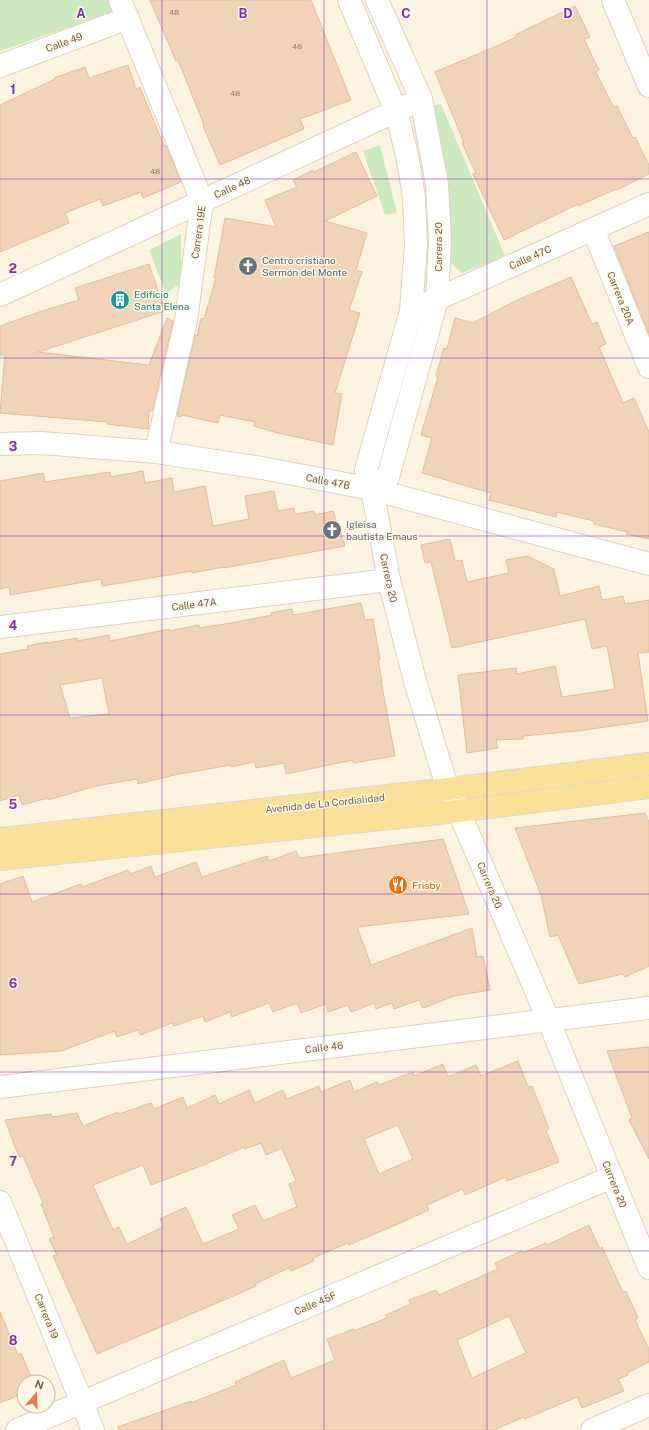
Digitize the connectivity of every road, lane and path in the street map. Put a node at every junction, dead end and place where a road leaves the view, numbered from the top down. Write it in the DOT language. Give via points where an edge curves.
graph roads {
  1 [pos="349,0"];
  2 [pos="377,0"];
  3 [pos="613,0"];
  4 [pos="124,9"];
  5 [pos="0,66"];
  6 [pos="649,86"];
  7 [pos="421,99"];
  8 [pos="396,111"];
  9 [pos="202,201"];
  10 [pos="649,204"];
  11 [pos="593,229"];
  12 [pos="0,295"];
  13 [pos="437,299"];
  14 [pos="411,311"];
  15 [pos="649,367"];
  16 [pos="0,444"];
  17 [pos="156,452"];
  18 [pos="372,490"];
  19 [pos="649,564"];
  20 [pos="389,580"];
  21 [pos="0,628"];
  22 [pos="649,764"];
  23 [pos="649,787"];
  24 [pos="449,789"];
  25 [pos="458,810"];
  26 [pos="0,839"];
  27 [pos="0,859"];
  28 [pos="649,1008"];
  29 [pos="548,1019"];
  30 [pos="0,1087"];
  31 [pos="612,1177"];
  32 [pos="0,1202"];
  33 [pos="649,1268"];
  34 [pos="82,1402"];
  35 [pos="649,1405"];
  36 [pos="18,1430"];
  37 [pos="93,1430"];
  38 [pos="592,1430"];
  1 -- 8 [label="street, Carrera 20"];
  2 -- 7 [label="street, Carrera 20"];
  3 -- 6 [label="street"];
  4 -- 5 [label="street, Calle 49"];
  4 -- 9 [label="street, Carrera 19E"];
  7 -- 8 [label="street, Calle 48"];
  7 -- 13 [label="street, Carrera 20" via="437,184 440,240"];
  8 -- 9 [label="street, Calle 48"];
  8 -- 14 [label="street, Carrera 20" via="408,155 414,197 416,245"];
  9 -- 12 [label="street, Calle 48"];
  9 -- 17 [label="street, Carrera 19E" via="186,320"];
  10 -- 11 [label="street, Calle 47C"];
  11 -- 13 [label="street, Calle 47C"];
  11 -- 15 [label="street, Carrera 20A"];
  13 -- 14 [label="street, Calle 47C"];
  13 -- 18 [label="street, Carrera 20" via="388,477"];
  14 -- 18 [label="street, Carrera 20" via="366,470"];
  16 -- 17 [label="street, Calle 47B" via="41,443"];
  17 -- 18 [label="street, Calle 47B" via="262,468"];
  18 -- 19 [label="street, Calle 47B"];
  18 -- 20 [label="street, Carrera 20"];
  20 -- 21 [label="street, Calle 47A"];
  20 -- 24 [label="street, Carrera 20" via="415,681"];
  22 -- 24 [label="main road, Avenida de La Cordialidad"];
  23 -- 25 [label="main road"];
  24 -- 25 [label="street, Carrera 20"];
  24 -- 26 [label="main road, Avenida de La Cordialidad"];
  25 -- 27 [label="main road"];
  25 -- 29 [label="street, Carrera 20"];
  28 -- 29 [label="street, Calle 46"];
  29 -- 30 [label="street, Calle 46"];
  29 -- 31 [label="street, Carrera 20"];
  31 -- 33 [label="street, Carrera 20"];
  31 -- 34 [label="street, Calle 45F"];
  32 -- 34 [label="street, Carrera 19"];
  34 -- 36 [label="street, Calle 45F"];
  34 -- 37 [label="street, Carrera 19"];
  35 -- 38 [label="street"];
}
